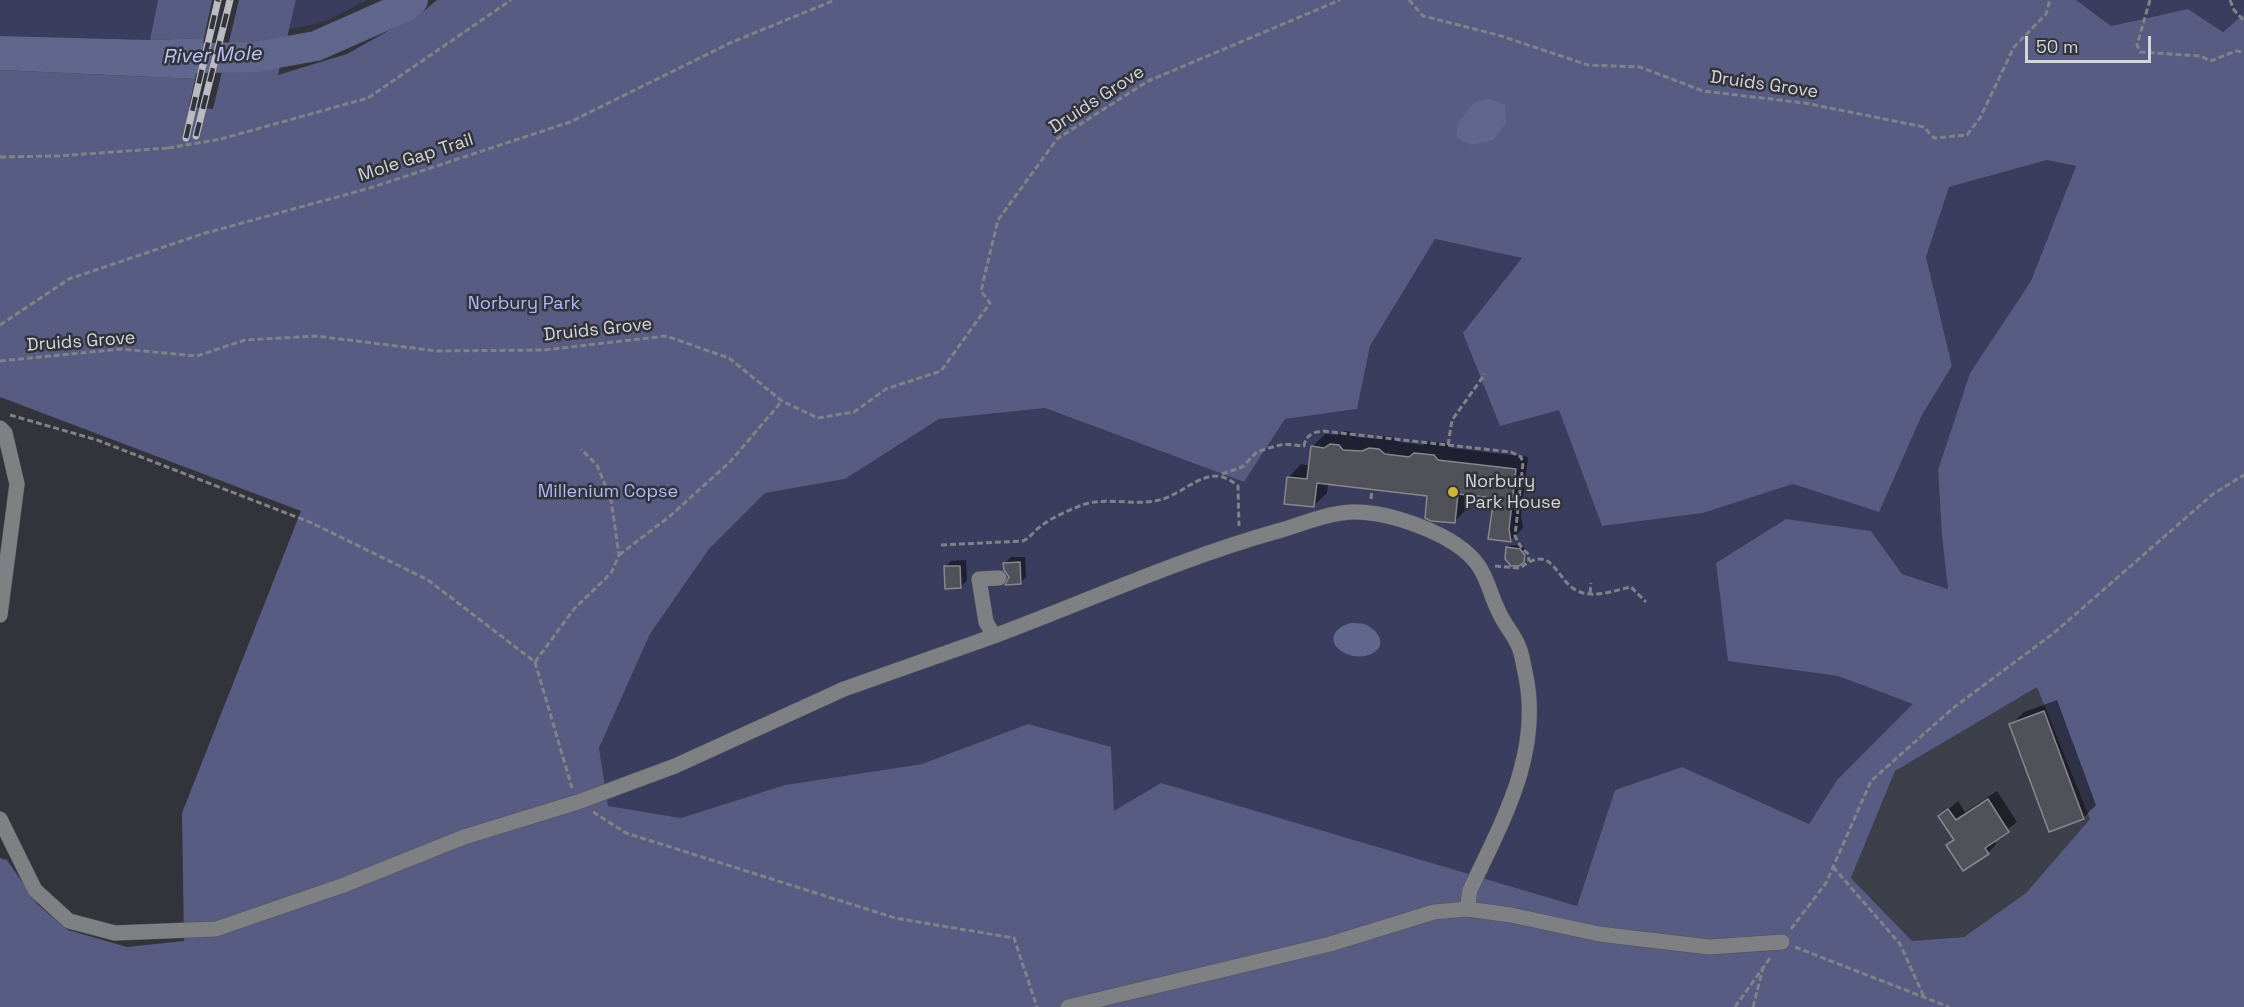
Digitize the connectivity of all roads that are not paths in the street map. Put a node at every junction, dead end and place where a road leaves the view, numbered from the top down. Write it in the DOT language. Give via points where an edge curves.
graph roads {
  1 [pos="0,428"];
  2 [pos="999,578"];
  3 [pos="0,615"];
  4 [pos="994,636"];
  5 [pos="0,819"];
  6 [pos="1467,909"];
  7 [pos="1782,942"];
  8 [pos="1068,1007"];
  1 -- 3 [label="lane" via="5,433 17,484"];
  2 -- 4 [label="lane" via="978,579 986,622"];
  4 -- 5 [label="lane" via="844,689 675,766 464,837 344,885 216,929 115,933 69,921 35,890"];
  4 -- 6 [label="lane" via="1181,563 1250,539 1350,512 1403,519 1450,540 1478,565 1498,612 1519,646 1528,687 1530,732 1522,772 1470,890"];
  6 -- 7 [label="lane" via="1599,934 1709,948"];
  6 -- 8 [label="lane" via="1434,912 1330,944"];
}
